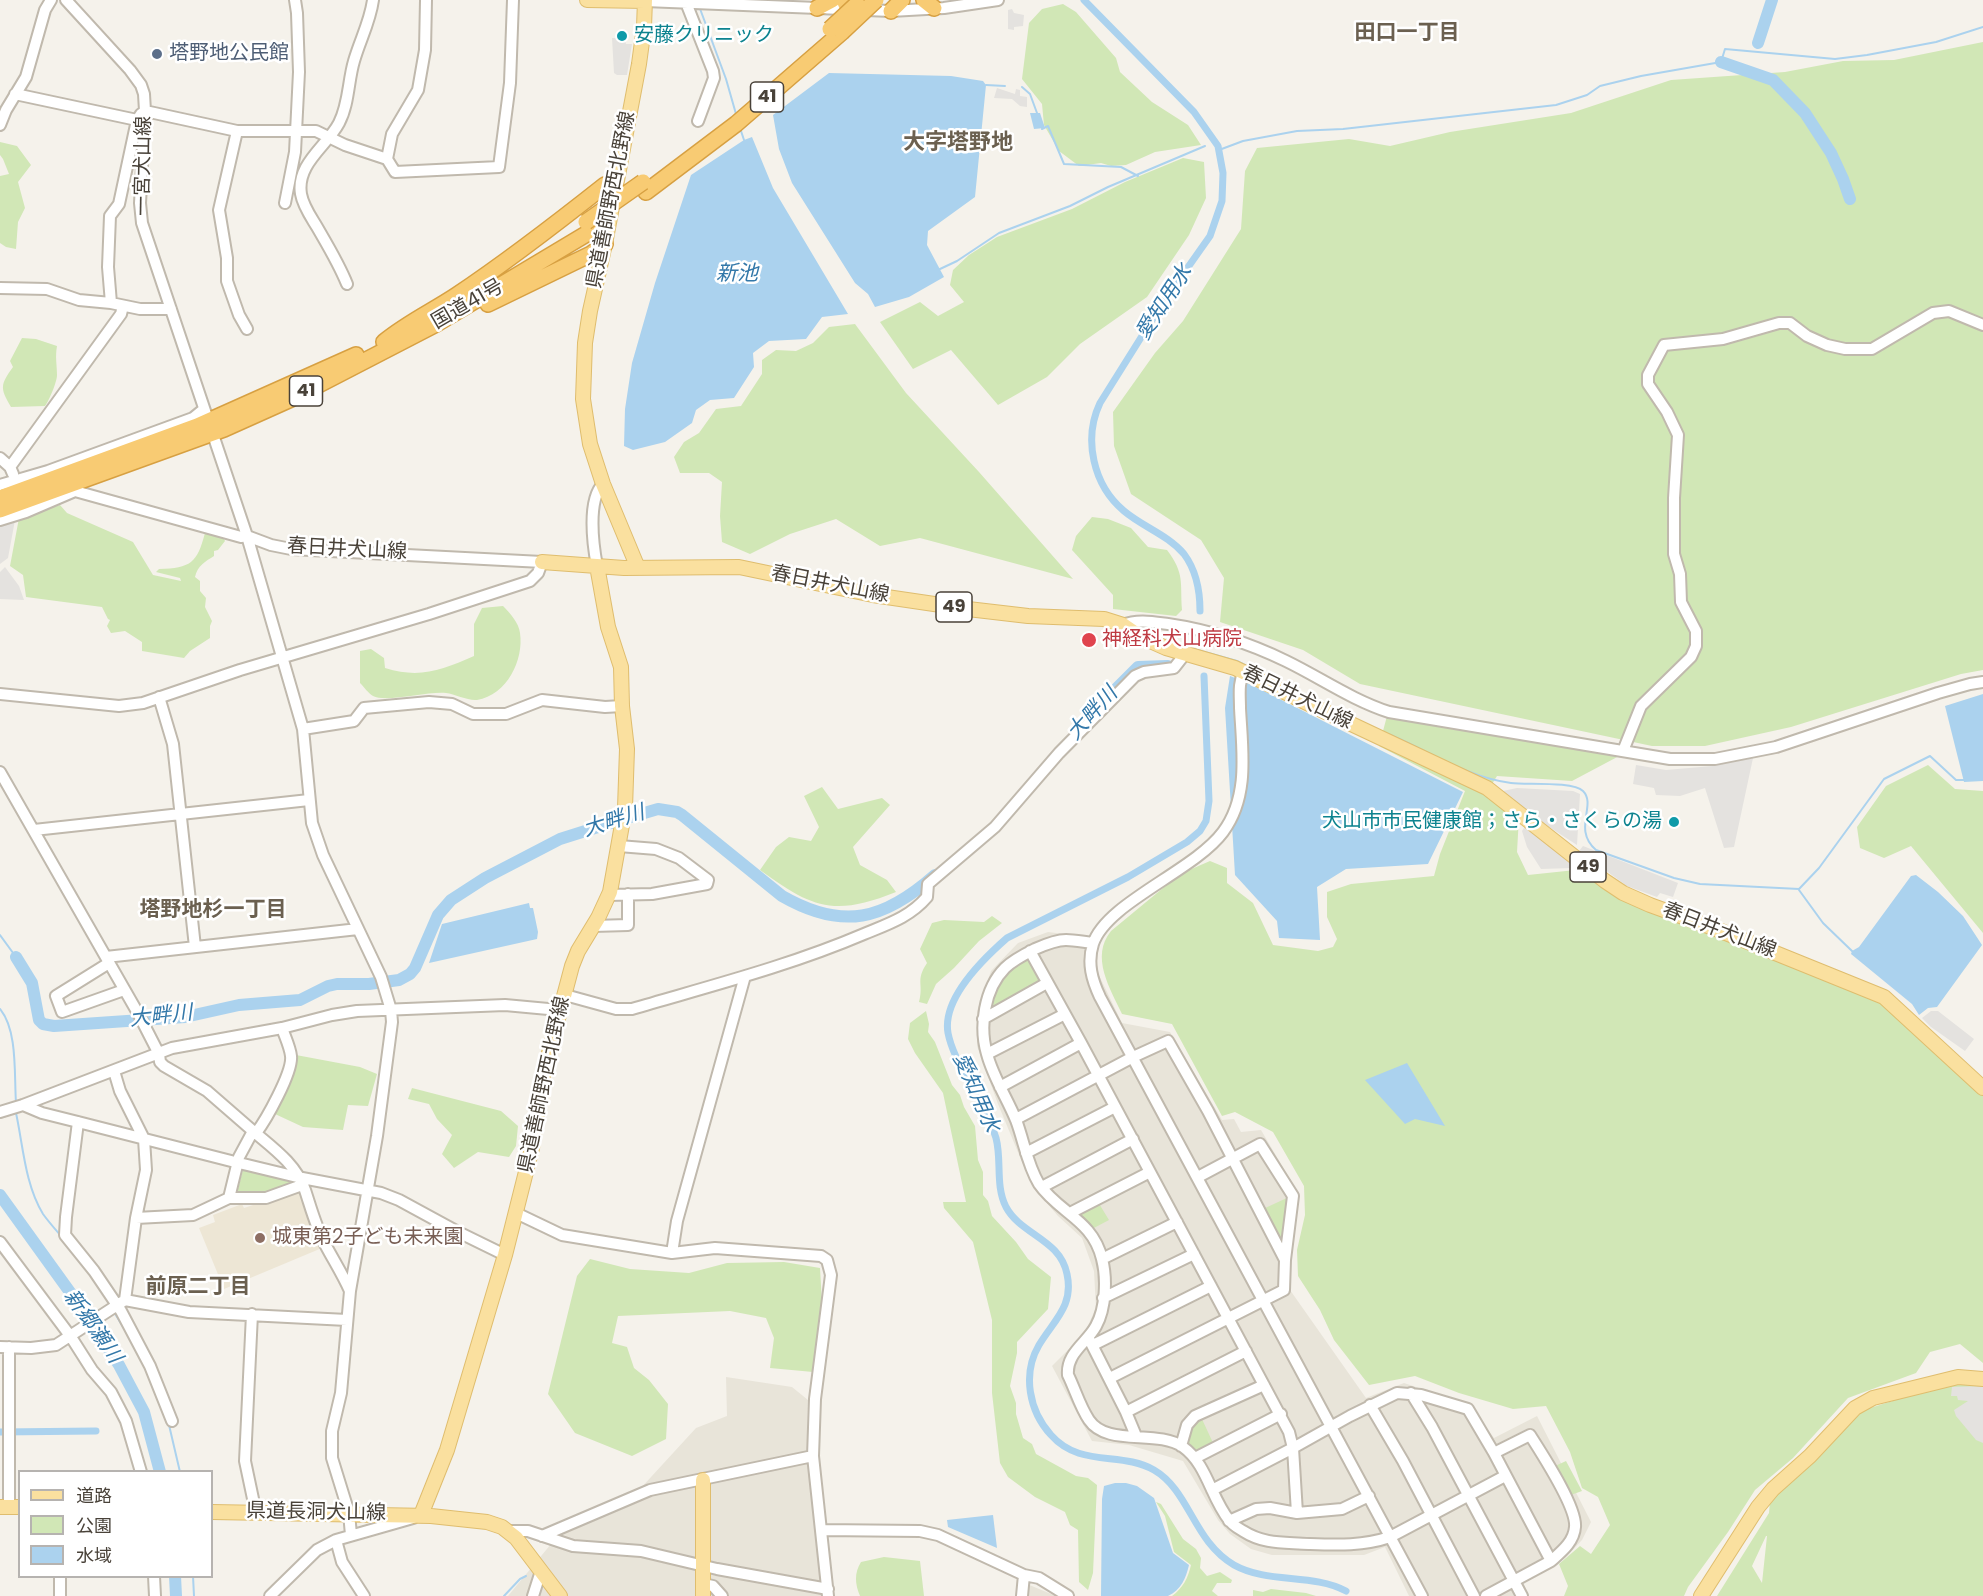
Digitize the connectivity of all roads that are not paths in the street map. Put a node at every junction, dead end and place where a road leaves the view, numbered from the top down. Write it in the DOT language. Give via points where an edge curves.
graph roads {
  1 [pos="51,0"];
  2 [pos="66,0"];
  3 [pos="295,0"];
  4 [pos="373,0"];
  5 [pos="426,0"];
  6 [pos="513,0"];
  7 [pos="587,0"];
  8 [pos="832,0"];
  9 [pos="861,0"];
  10 [pos="876,0"];
  11 [pos="998,0"];
  12 [pos="645,1"];
  13 [pos="686,1"];
  14 [pos="746,2"];
  15 [pos="929,4"];
  16 [pos="846,5"];
  17 [pos="897,5"];
  18 [pos="817,8"];
  19 [pos="836,30"];
  20 [pos="15,94"];
  21 [pos="145,111"];
  22 [pos="137,120"];
  23 [pos="698,121"];
  24 [pos="0,125"];
  25 [pos="296,130"];
  26 [pos="237,131"];
  27 [pos="329,136"];
  28 [pos="387,159"];
  29 [pos="615,185"];
  30 [pos="140,203"];
  31 [pos="285,203"];
  32 [pos="119,204"];
  33 [pos="590,226"];
  34 [pos="605,244"];
  35 [pos="347,284"];
  36 [pos="0,288"];
  37 [pos="111,303"];
  38 [pos="123,306"];
  39 [pos="171,309"];
  40 [pos="1983,325"];
  41 [pos="247,329"];
  42 [pos="384,342"];
  43 [pos="291,399"];
  44 [pos="583,399"];
  45 [pos="207,421"];
  46 [pos="0,458"];
  47 [pos="10,467"];
  48 [pos="16,483"];
  49 [pos="603,484"];
  50 [pos="0,485"];
  51 [pos="0,498"];
  52 [pos="0,510"];
  53 [pos="0,520"];
  54 [pos="247,536"];
  55 [pos="542,562"];
  56 [pos="597,566"];
  57 [pos="642,568"];
  58 [pos="1123,625"];
  59 [pos="1185,654"];
  60 [pos="282,657"];
  61 [pos="1244,671"];
  62 [pos="1983,682"];
  63 [pos="0,694"];
  64 [pos="159,697"];
  65 [pos="622,706"];
  66 [pos="303,729"];
  67 [pos="1623,751"];
  68 [pos="0,772"];
  69 [pos="309,800"];
  70 [pos="181,814"];
  71 [pos="34,830"];
  72 [pos="619,846"];
  73 [pos="628,894"];
  74 [pos="609,895"];
  75 [pos="593,926"];
  76 [pos="358,929"];
  77 [pos="1093,944"];
  78 [pos="195,947"];
  79 [pos="1030,951"];
  80 [pos="108,960"];
  81 [pos="745,976"];
  82 [pos="1047,983"];
  83 [pos="124,990"];
  84 [pos="565,995"];
  85 [pos="391,1010"];
  86 [pos="560,1010"];
  87 [pos="1065,1014"];
  88 [pos="983,1019"];
  89 [pos="282,1028"];
  90 [pos="1081,1043"];
  91 [pos="159,1054"];
  92 [pos="987,1054"];
  93 [pos="1133,1057"];
  94 [pos="114,1071"];
  95 [pos="1098,1075"];
  96 [pos="1000,1087"];
  97 [pos="1983,1088"];
  98 [pos="23,1105"];
  99 [pos="1115,1107"];
  100 [pos="0,1112"];
  101 [pos="1016,1119"];
  102 [pos="78,1122"];
  103 [pos="255,1132"];
  104 [pos="144,1139"];
  105 [pos="1132,1139"];
  106 [pos="1026,1153"];
  107 [pos="1233,1159"];
  108 [pos="239,1163"];
  109 [pos="1150,1172"];
  110 [pos="1198,1177"];
  111 [pos="300,1181"];
  112 [pos="1042,1187"];
  113 [pos="368,1191"];
  114 [pos="229,1198"];
  115 [pos="516,1213"];
  116 [pos="1070,1213"];
  117 [pos="136,1218"];
  118 [pos="1177,1222"];
  119 [pos="0,1242"];
  120 [pos="672,1253"];
  121 [pos="1194,1254"];
  122 [pos="505,1255"];
  123 [pos="1102,1259"];
  124 [pos="1286,1260"];
  125 [pos="1211,1286"];
  126 [pos="350,1292"];
  127 [pos="1103,1298"];
  128 [pos="1264,1301"];
  129 [pos="121,1303"];
  130 [pos="252,1314"];
  131 [pos="1228,1318"];
  132 [pos="347,1320"];
  133 [pos="71,1336"];
  134 [pos="1091,1341"];
  135 [pos="5,1347"];
  136 [pos="1246,1351"];
  137 [pos="1110,1378"];
  138 [pos="1983,1379"];
  139 [pos="1264,1385"];
  140 [pos="1411,1393"];
  141 [pos="1370,1405"];
  142 [pos="1126,1412"];
  143 [pos="1281,1414"];
  144 [pos="172,1421"];
  145 [pos="1331,1426"];
  146 [pos="1136,1436"];
  147 [pos="1181,1446"];
  148 [pos="1293,1448"];
  149 [pos="1494,1453"];
  150 [pos="813,1456"];
  151 [pos="1195,1458"];
  152 [pos="140,1470"];
  153 [pos="1505,1476"];
  154 [pos="703,1480"];
  155 [pos="1212,1490"];
  156 [pos="1468,1495"];
  157 [pos="1368,1496"];
  158 [pos="10,1507"];
  159 [pos="213,1512"];
  160 [pos="256,1512"];
  161 [pos="349,1513"];
  162 [pos="1297,1513"];
  163 [pos="421,1515"];
  164 [pos="1431,1516"];
  165 [pos="1229,1521"];
  166 [pos="821,1530"];
  167 [pos="509,1531"];
  168 [pos="351,1535"];
  169 [pos="542,1536"];
  170 [pos="1390,1537"];
  171 [pos="336,1540"];
  172 [pos="1551,1561"];
  173 [pos="703,1564"];
  174 [pos="537,1567"];
  175 [pos="1024,1575"];
  176 [pos="60,1578"];
  177 [pos="154,1578"];
  178 [pos="1514,1580"];
  179 [pos="703,1590"];
  180 [pos="828,1592"];
  181 [pos="60,1596"];
  182 [pos="155,1596"];
  183 [pos="270,1596"];
  184 [pos="364,1596"];
  185 [pos="533,1596"];
  186 [pos="560,1596"];
  187 [pos="722,1596"];
  188 [pos="1022,1596"];
  189 [pos="1068,1596"];
  190 [pos="1422,1596"];
  191 [pos="1474,1596"];
  192 [pos="1486,1596"];
  193 [pos="1522,1596"];
  194 [pos="1701,1596"];
  1 -- 20 [label="street" via="26,77"];
  2 -- 21 [label="street, 一宮犬山線" via="141,85"];
  3 -- 25 [label="street" via="299,72"];
  4 -- 27 [label="street" via="339,124"];
  5 -- 28 [label="street" via="418,90 392,134"];
  6 -- 28 [label="street" via="510,83 500,167 395,172"];
  7 -- 12 [label="main road"];
  8 -- 18 [label="highway"];
  9 -- 19 [label="highway, 国道41号 / 41, bridge"];
  10 -- 19 [label="highway, 国道41号 / 41, bridge"];
  11 -- 15 [label="street"];
  12 -- 13 [label="street"];
  12 -- 29 [label="main road, 県道善師野西北野線" via="639,64"];
  13 -- 14 [label="street"];
  13 -- 23 [label="street" via="714,78"];
  14 -- 18 [label="street"];
  15 -- 17 [label="street"];
  16 -- 17 [label="street"];
  16 -- 18 [label="street"];
  19 -- 33 [label="highway, 国道41号 / 41" via="718,132"];
  20 -- 22 [label="street"];
  20 -- 24 [label="street"];
  21 -- 22 [label="street"];
  21 -- 26 [label="street"];
  21 -- 30 [label="street, 一宮犬山線"];
  22 -- 32 [label="street"];
  25 -- 26 [label="street"];
  25 -- 27 [label="street"];
  25 -- 31 [label="street"];
  26 -- 41 [label="street" via="219,210 227,281"];
  27 -- 28 [label="street" via="345,146"];
  27 -- 35 [label="street" via="302,177 301,193"];
  29 -- 34 [label="main road, 県道善師野西北野線"];
  29 -- 42 [label="highway" via="605,185 493,270"];
  30 -- 32 [label="street"];
  30 -- 39 [label="street, 一宮犬山線" via="146,237"];
  32 -- 37 [label="street" via="111,216"];
  33 -- 42 [label="highway, 国道41号 / 41"];
  33 -- 43 [label="highway, 国道41号 / 41" via="436,324"];
  34 -- 43 [label="highway" via="385,358"];
  34 -- 44 [label="main road, 県道善師野西北野線" via="585,343"];
  36 -- 37 [label="street" via="47,289 79,300"];
  37 -- 38 [label="street"];
  38 -- 39 [label="street"];
  38 -- 47 [label="street"];
  39 -- 45 [label="street, 一宮犬山線"];
  40 -- 67 [label="street" via="1949,311 1933,313 1872,349 1845,349 1818,342 1790,323 1779,323 1723,339 1670,343 1661,348 1648,375 1648,384 1678,435 1674,554 1680,574 1681,602 1696,631 1696,646 1691,657 1641,706"];
  42 -- 45 [label="highway, 国道41号 / 41"];
  43 -- 45 [label="highway, 国道41号 / 41"];
  44 -- 49 [label="main road, 県道善師野西北野線" via="590,444"];
  44 -- 57 [label="main road, 県道善師野西北野線" via="598,453"];
  45 -- 48 [label="street" via="193,418"];
  45 -- 51 [label="highway, 国道41号 / 41"];
  45 -- 52 [label="highway, 国道41号 / 41"];
  45 -- 54 [label="street"];
  46 -- 47 [label="street"];
  47 -- 48 [label="street"];
  48 -- 50 [label="street"];
  49 -- 56 [label="street, 県道善師野西北野線" via="594,499"];
  49 -- 57 [label="main road, 県道善師野西北野線"];
  53 -- 54 [label="street, 春日井犬山線" via="75,491"];
  54 -- 55 [label="street, 春日井犬山線 / 49" via="291,549"];
  54 -- 60 [label="street"];
  55 -- 56 [label="main road, 春日井犬山線 / 49"];
  55 -- 60 [label="street" via="530,581"];
  56 -- 57 [label="main road, 春日井犬山線 / 49"];
  56 -- 65 [label="main road, 県道善師野西北野線" via="608,627 621,667"];
  57 -- 58 [label="main road, 春日井犬山線 / 49" via="739,567 883,597 1028,616 1104,619"];
  58 -- 59 [label="main road, 春日井犬山線 / 49" via="1139,636"];
  58 -- 67 [label="street" via="1137,621 1173,625 1235,640 1389,712"];
  59 -- 61 [label="main road, 春日井犬山線 / 49"];
  59 -- 81 [label="street" via="1174,669 1135,676 1059,753 995,827 925,880 927,897 902,918 834,948"];
  60 -- 64 [label="street"];
  60 -- 66 [label="street"];
  61 -- 77 [label="street" via="1240,689 1241,793 1224,831 1209,848 1115,913"];
  61 -- 97 [label="main road, 春日井犬山線 / 49" via="1488,788 1623,892 1884,997"];
  62 -- 67 [label="street" via="1776,747 1715,759 1670,759"];
  63 -- 64 [label="street" via="118,706"];
  64 -- 70 [label="street" via="173,744"];
  65 -- 66 [label="street" via="542,700 513,713 473,714 452,704 416,703 364,708 354,721"];
  65 -- 72 [label="main road, 県道善師野西北野線" via="627,749"];
  66 -- 69 [label="street"];
  68 -- 71 [label="street"];
  69 -- 70 [label="street"];
  69 -- 76 [label="street" via="323,855"];
  70 -- 71 [label="street"];
  70 -- 78 [label="street"];
  71 -- 80 [label="street"];
  72 -- 73 [label="street" via="656,849 680,858 708,880 707,884 652,894"];
  72 -- 74 [label="main road, 県道善師野西北野線"];
  73 -- 74 [label="street"];
  73 -- 75 [label="street" via="628,925"];
  74 -- 75 [label="main road, 県道善師野西北野線"];
  75 -- 84 [label="main road, 県道善師野西北野線" via="578,951"];
  76 -- 78 [label="street"];
  76 -- 85 [label="street"];
  77 -- 79 [label="street" via="1067,940"];
  77 -- 93 [label="street" via="1092,977"];
  78 -- 80 [label="street"];
  79 -- 82 [label="street"];
  79 -- 88 [label="street" via="1004,969"];
  80 -- 83 [label="street"];
  80 -- 83 [label="street" via="56,996 62,1012"];
  81 -- 84 [label="street" via="632,1009 616,1009"];
  81 -- 120 [label="street" via="677,1221"];
  82 -- 87 [label="street"];
  82 -- 88 [label="street"];
  83 -- 91 [label="street"];
  84 -- 86 [label="main road, 県道善師野西北野線"];
  85 -- 86 [label="street" via="505,1005"];
  85 -- 89 [label="street" via="357,1011"];
  85 -- 113 [label="street"];
  86 -- 115 [label="main road, 県道善師野西北野線"];
  87 -- 90 [label="street"];
  87 -- 92 [label="street"];
  88 -- 92 [label="street"];
  89 -- 91 [label="street" via="172,1048"];
  89 -- 103 [label="street" via="290,1063 267,1118"];
  90 -- 95 [label="street"];
  90 -- 96 [label="street"];
  91 -- 94 [label="street"];
  91 -- 103 [label="street" via="164,1066 207,1091"];
  92 -- 96 [label="street"];
  93 -- 95 [label="street"];
  93 -- 107 [label="street" via="1168,1041"];
  93 -- 110 [label="street"];
  94 -- 98 [label="street"];
  94 -- 104 [label="street"];
  95 -- 99 [label="street"];
  95 -- 101 [label="street"];
  96 -- 101 [label="street"];
  98 -- 100 [label="street"];
  98 -- 102 [label="street"];
  99 -- 105 [label="street"];
  99 -- 106 [label="street"];
  101 -- 106 [label="street"];
  102 -- 104 [label="street"];
  102 -- 129 [label="street" via="65,1235"];
  103 -- 108 [label="street"];
  103 -- 111 [label="street" via="282,1155"];
  104 -- 108 [label="street"];
  104 -- 117 [label="street" via="146,1170"];
  105 -- 109 [label="street"];
  105 -- 112 [label="street"];
  106 -- 112 [label="street"];
  107 -- 110 [label="street"];
  107 -- 124 [label="street"];
  107 -- 124 [label="street" via="1260,1144 1293,1196"];
  108 -- 111 [label="street"];
  108 -- 114 [label="street"];
  109 -- 116 [label="street"];
  109 -- 118 [label="street"];
  110 -- 128 [label="street"];
  111 -- 113 [label="street"];
  111 -- 114 [label="street" via="266,1198"];
  111 -- 126 [label="street"];
  112 -- 116 [label="street"];
  113 -- 122 [label="street" via="399,1200"];
  113 -- 126 [label="street"];
  114 -- 117 [label="street" via="193,1215"];
  115 -- 120 [label="street" via="562,1235"];
  115 -- 122 [label="main road, 県道善師野西北野線"];
  116 -- 123 [label="street" via="1090,1232"];
  117 -- 129 [label="street"];
  118 -- 121 [label="street"];
  118 -- 123 [label="street"];
  119 -- 133 [label="street"];
  120 -- 150 [label="street" via="715,1248 821,1256 827,1260 831,1275 815,1399"];
  121 -- 125 [label="street"];
  121 -- 127 [label="street"];
  122 -- 163 [label="main road, 県道善師野西北野線" via="447,1450"];
  123 -- 127 [label="street"];
  124 -- 128 [label="street" via="1284,1290"];
  125 -- 131 [label="street"];
  125 -- 134 [label="street"];
  126 -- 132 [label="street"];
  127 -- 134 [label="street"];
  128 -- 131 [label="street"];
  128 -- 145 [label="street"];
  129 -- 130 [label="street" via="189,1312"];
  129 -- 133 [label="street"];
  129 -- 144 [label="street"];
  130 -- 132 [label="street"];
  130 -- 160 [label="street" via="245,1461"];
  131 -- 136 [label="street"];
  131 -- 137 [label="street"];
  132 -- 161 [label="street" via="331,1450"];
  133 -- 135 [label="street" via="47,1347"];
  133 -- 152 [label="street" via="111,1392 126,1421"];
  134 -- 137 [label="street"];
  134 -- 146 [label="street" via="1072,1355 1067,1368 1089,1421 1102,1432"];
  135 -- 158 [label="street"];
  136 -- 139 [label="street"];
  136 -- 142 [label="street"];
  137 -- 142 [label="street"];
  138 -- 194 [label="main road" via="1958,1377 1873,1398 1855,1408 1773,1489"];
  139 -- 143 [label="street"];
  139 -- 147 [label="street" via="1195,1416 1186,1425"];
  140 -- 141 [label="street" via="1397,1393"];
  140 -- 149 [label="street" via="1468,1409"];
  140 -- 156 [label="street"];
  141 -- 145 [label="street"];
  141 -- 164 [label="street"];
  142 -- 146 [label="street"];
  143 -- 148 [label="street"];
  143 -- 151 [label="street"];
  145 -- 148 [label="street"];
  145 -- 157 [label="street"];
  146 -- 147 [label="street"];
  147 -- 151 [label="street"];
  148 -- 155 [label="street"];
  148 -- 162 [label="street"];
  149 -- 153 [label="street"];
  149 -- 172 [label="street" via="1530,1435 1554,1476 1576,1526 1568,1545"];
  150 -- 154 [label="street"];
  150 -- 166 [label="street"];
  151 -- 155 [label="street"];
  153 -- 156 [label="street"];
  153 -- 172 [label="street"];
  154 -- 169 [label="street" via="650,1490"];
  154 -- 173 [label="main road"];
  155 -- 165 [label="street"];
  156 -- 164 [label="street"];
  156 -- 178 [label="street"];
  157 -- 162 [label="street" via="1342,1509"];
  157 -- 170 [label="street"];
  159 -- 160 [label="main road, 県道長洞犬山線"];
  160 -- 161 [label="main road, 県道長洞犬山線"];
  161 -- 163 [label="main road, 県道長洞犬山線"];
  161 -- 168 [label="street"];
  162 -- 165 [label="street" via="1256,1509"];
  163 -- 167 [label="main road" via="480,1520"];
  163 -- 168 [label="street"];
  164 -- 170 [label="street"];
  164 -- 191 [label="street"];
  165 -- 170 [label="street" via="1271,1543 1356,1545"];
  166 -- 175 [label="street" via="920,1531 938,1535"];
  166 -- 180 [label="street"];
  167 -- 169 [label="street"];
  167 -- 174 [label="main road"];
  168 -- 171 [label="street"];
  169 -- 173 [label="street" via="565,1545 641,1551"];
  170 -- 190 [label="street"];
  171 -- 183 [label="street" via="304,1561"];
  171 -- 184 [label="street" via="342,1562"];
  172 -- 178 [label="street"];
  173 -- 179 [label="main road"];
  173 -- 180 [label="street"];
  174 -- 185 [label="street"];
  174 -- 186 [label="main road"];
  175 -- 188 [label="street"];
  175 -- 189 [label="street" via="1039,1578"];
  176 -- 181 [label="street"];
  177 -- 182 [label="street"];
  178 -- 192 [label="street"];
  178 -- 193 [label="street"];
  179 -- 187 [label="street" via="713,1586"];
}
